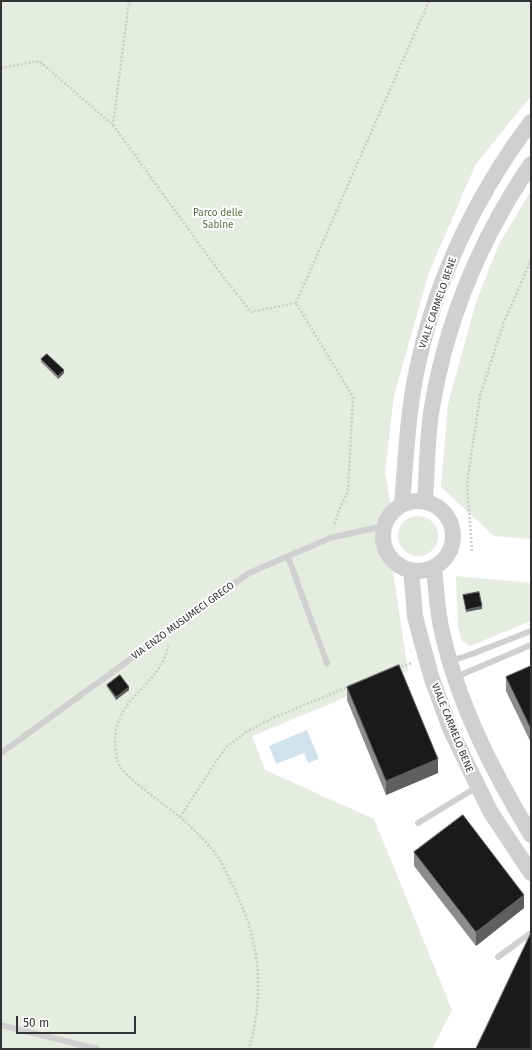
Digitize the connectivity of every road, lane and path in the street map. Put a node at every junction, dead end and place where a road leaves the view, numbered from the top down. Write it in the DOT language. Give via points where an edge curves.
graph roads {
  1 [pos="129,1"];
  2 [pos="429,1"];
  3 [pos="1,68"];
  4 [pos="531,122"];
  5 [pos="113,125"];
  6 [pos="531,164"];
  7 [pos="531,260"];
  8 [pos="296,303"];
  9 [pos="425,501"];
  10 [pos="402,504"];
  11 [pos="384,526"];
  12 [pos="330,538"];
  13 [pos="472,551"];
  14 [pos="288,557"];
  15 [pos="434,567"];
  16 [pos="411,570"];
  17 [pos="531,631"];
  18 [pos="163,635"];
  19 [pos="531,645"];
  20 [pos="426,659"];
  21 [pos="451,661"];
  22 [pos="327,663"];
  23 [pos="392,670"];
  24 [pos="456,677"];
  25 [pos="349,686"];
  26 [pos="2,752"];
  27 [pos="477,787"];
  28 [pos="180,817"];
  29 [pos="418,823"];
  30 [pos="531,835"];
  31 [pos="531,873"];
  32 [pos="531,933"];
  33 [pos="498,957"];
  34 [pos="1,1025"];
  35 [pos="97,1049"];
  36 [pos="249,1049"];
  1 -- 5 [label="path"];
  2 -- 8 [label="path"];
  3 -- 5 [label="path" via="38,61"];
  4 -- 10 [label="street, VIALE CARMELO BENE" via="504,159 478,204 452,260 433,310 419,359 412,397"];
  5 -- 8 [label="path" via="251,312"];
  6 -- 9 [label="street, VIALE CARMELO BENE" via="483,246 463,292 452,326 432,408"];
  7 -- 13 [label="path" via="504,322 480,396 467,484"];
  8 -- 12 [label="path" via="353,397 348,491"];
  9 -- 10 [label="street" via="417,500"];
  9 -- 15 [label="street" via="443,511 452,529 450,550"];
  10 -- 11 [label="street" via="392,512"];
  11 -- 12 [label="lane, VIA ENZO MUSUMECI GRECO"];
  11 -- 16 [label="street" via="385,548 391,558 400,566"];
  12 -- 14 [label="lane, VIA ENZO MUSUMECI GRECO"];
  14 -- 18 [label="lane, VIA ENZO MUSUMECI GRECO" via="249,573"];
  14 -- 22 [label="lane"];
  15 -- 16 [label="street"];
  15 -- 21 [label="street, VIALE CARMELO BENE" via="441,627"];
  16 -- 20 [label="street, VIALE CARMELO BENE" via="415,616"];
  17 -- 21 [label="lane"];
  18 -- 26 [label="lane, VIA ENZO MUSUMECI GRECO"];
  18 -- 28 [label="path" via="168,644 166,657 121,714 115,743 118,762 127,774"];
  19 -- 24 [label="lane"];
  20 -- 23 [label="path"];
  20 -- 27 [label="street, VIALE CARMELO BENE" via="451,731"];
  21 -- 24 [label="street, VIALE CARMELO BENE"];
  24 -- 30 [label="street, VIALE CARMELO BENE" via="486,756"];
  25 -- 28 [label="path" via="273,718 246,732 225,748"];
  27 -- 29 [label="lane"];
  27 -- 31 [label="street, VIALE CARMELO BENE"];
  28 -- 36 [label="path" via="219,858 241,901 252,934 258,967 258,999 254,1033"];
  32 -- 33 [label="lane"];
  34 -- 35 [label="lane"];
}
